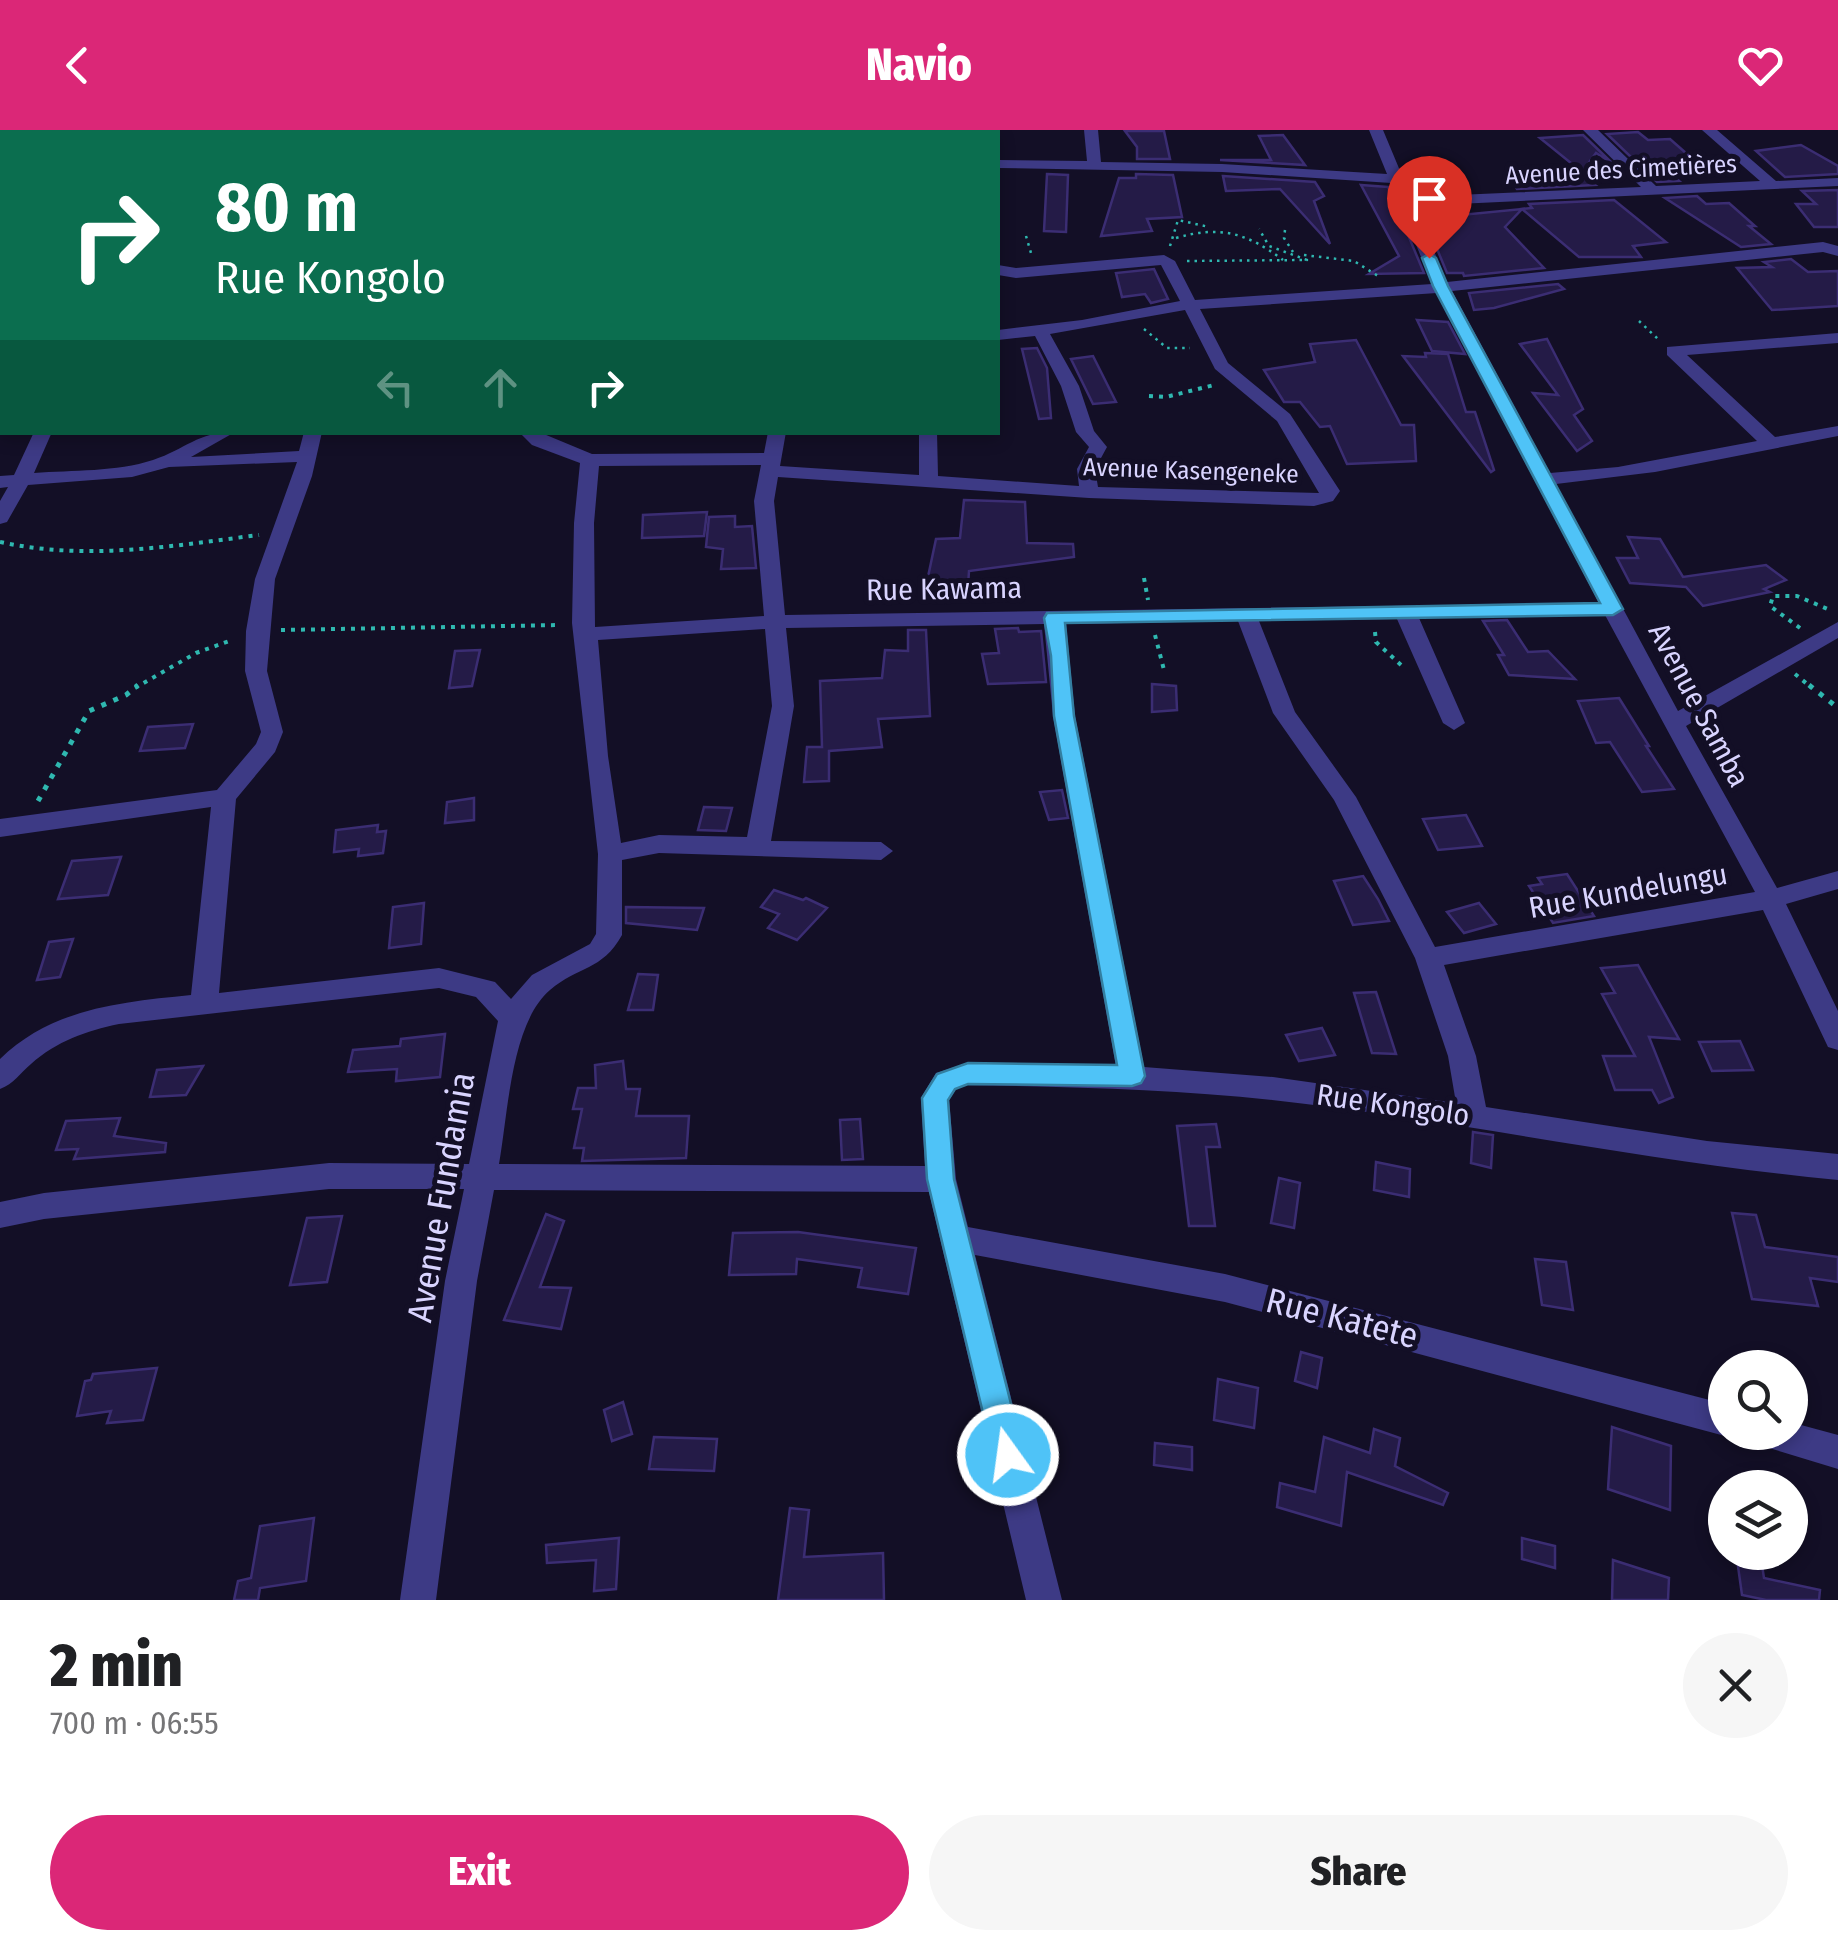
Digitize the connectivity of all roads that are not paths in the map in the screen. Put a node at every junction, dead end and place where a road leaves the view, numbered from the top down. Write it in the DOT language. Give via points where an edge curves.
graph roads {
  1 [pos="1090,130"];
  2 [pos="1376,130"];
  3 [pos="1590,130"];
  4 [pos="1710,130"];
  5 [pos="1000,164"];
  6 [pos="1094,164"];
  7 [pos="1397,180"];
  8 [pos="1838,182"];
  9 [pos="1770,183"];
  10 [pos="1650,190"];
  11 [pos="1407,202"];
  12 [pos="1838,251"];
  13 [pos="1000,270"];
  14 [pos="1440,286"];
  15 [pos="1188,305"];
  16 [pos="1040,330"];
  17 [pos="1000,335"];
  18 [pos="1838,338"];
  19 [pos="1838,432"];
  20 [pos="41,435"];
  21 [pos="220,435"];
  22 [pos="531,435"];
  23 [pos="777,435"];
  24 [pos="928,435"];
  25 [pos="1770,442"];
  26 [pos="311,444"];
  27 [pos="590,460"];
  28 [pos="163,463"];
  29 [pos="772,465"];
  30 [pos="1543,479"];
  31 [pos="928,480"];
  32 [pos="10,482"];
  33 [pos="1089,492"];
  34 [pos="0,518"];
  35 [pos="1613,609"];
  36 [pos="1406,614"];
  37 [pos="1248,616"];
  38 [pos="1054,618"];
  39 [pos="773,622"];
  40 [pos="585,629"];
  41 [pos="1829,634"];
  42 [pos="1454,722"];
  43 [pos="1672,722"];
  44 [pos="224,797"];
  45 [pos="0,828"];
  46 [pos="758,846"];
  47 [pos="881,851"];
  48 [pos="610,854"];
  49 [pos="1838,880"];
  50 [pos="1771,899"];
  51 [pos="1428,958"];
  52 [pos="204,1005"];
  53 [pos="512,1018"];
  54 [pos="1838,1040"];
  55 [pos="0,1076"];
  56 [pos="1132,1076"];
  57 [pos="1473,1117"];
  58 [pos="1838,1167"];
  59 [pos="480,1178"];
  60 [pos="941,1179"];
  61 [pos="0,1215"];
  62 [pos="954,1238"];
  63 [pos="1708,1416"];
  64 [pos="1808,1443"];
  65 [pos="1838,1452"];
  66 [pos="418,1600"];
  67 [pos="1044,1600"];
  1 -- 6 [label="street"];
  2 -- 7 [label="street, Avenue Samba"];
  3 -- 10 [label="street"];
  4 -- 9 [label="street"];
  5 -- 6 [label="street"];
  6 -- 7 [label="street"];
  7 -- 11 [label="street, Avenue Samba"];
  8 -- 9 [label="street, Avenue des Cimetières"];
  9 -- 10 [label="street, Avenue des Cimetières"];
  10 -- 11 [label="street, Avenue des Cimetières"];
  11 -- 14 [label="street, Avenue Samba"];
  12 -- 14 [label="street" via="1823,247"];
  13 -- 15 [label="street, Avenue Kasengeneke" via="1150,259 1170,264"];
  14 -- 15 [label="street"];
  14 -- 30 [label="street, Avenue Samba"];
  15 -- 16 [label="street"];
  15 -- 33 [label="street, Avenue Kasengeneke" via="1237,382 1284,418 1330,491 1326,498"];
  16 -- 17 [label="street"];
  16 -- 33 [label="street" via="1098,448 1086,469"];
  18 -- 25 [label="street" via="1673,351"];
  19 -- 25 [label="street"];
  20 -- 32 [label="street"];
  21 -- 28 [label="street"];
  22 -- 27 [label="street"];
  23 -- 29 [label="street"];
  24 -- 31 [label="street"];
  25 -- 30 [label="street" via="1626,474"];
  26 -- 28 [label="street"];
  26 -- 44 [label="street" via="265,579 257,632 256,671 272,732"];
  27 -- 29 [label="street, Avenue Kasengeneke"];
  27 -- 40 [label="street"];
  28 -- 32 [label="street"];
  29 -- 31 [label="street, Avenue Kasengeneke"];
  29 -- 39 [label="street" via="764,501"];
  30 -- 35 [label="street, Avenue Samba"];
  31 -- 33 [label="street, Avenue Kasengeneke"];
  32 -- 34 [label="street"];
  35 -- 36 [label="street, Rue Kawama"];
  35 -- 43 [label="street, Avenue Samba"];
  36 -- 37 [label="street, Rue Kawama"];
  36 -- 42 [label="street"];
  37 -- 38 [label="street, Rue Kawama"];
  37 -- 51 [label="street" via="1284,713 1344,797"];
  38 -- 39 [label="street, Rue Kawama"];
  38 -- 56 [label="street" via="1064,716"];
  39 -- 40 [label="street, Rue Kawama"];
  39 -- 46 [label="street" via="783,706"];
  40 -- 48 [label="street"];
  41 -- 43 [label="street"];
  43 -- 50 [label="street, Avenue Samba"];
  44 -- 45 [label="street"];
  44 -- 52 [label="street"];
  46 -- 47 [label="street"];
  46 -- 48 [label="street" via="659,844"];
  48 -- 53 [label="street, Avenue Fundamia" via="609,935 599,951 542,982"];
  49 -- 50 [label="street, Rue Kundelungu"];
  50 -- 51 [label="street, Rue Kundelungu"];
  50 -- 54 [label="street, Avenue Samba"];
  51 -- 57 [label="street" via="1462,1056"];
  52 -- 53 [label="street" via="439,978 485,990"];
  52 -- 55 [label="street" via="90,1017 60,1027"];
  53 -- 59 [label="street, Avenue Fundamia"];
  56 -- 57 [label="street, Rue Kongolo"];
  56 -- 60 [label="street, Rue Kongolo" via="968,1074 946,1082 935,1098"];
  57 -- 58 [label="street, Rue Kongolo" via="1725,1158"];
  59 -- 60 [label="street"];
  59 -- 61 [label="street" via="329,1176"];
  59 -- 66 [label="street, Avenue Fundamia"];
  60 -- 62 [label="street"];
  62 -- 63 [label="street, Rue Katete" via="1225,1288"];
  62 -- 67 [label="street"];
  64 -- 65 [label="street"];
}
